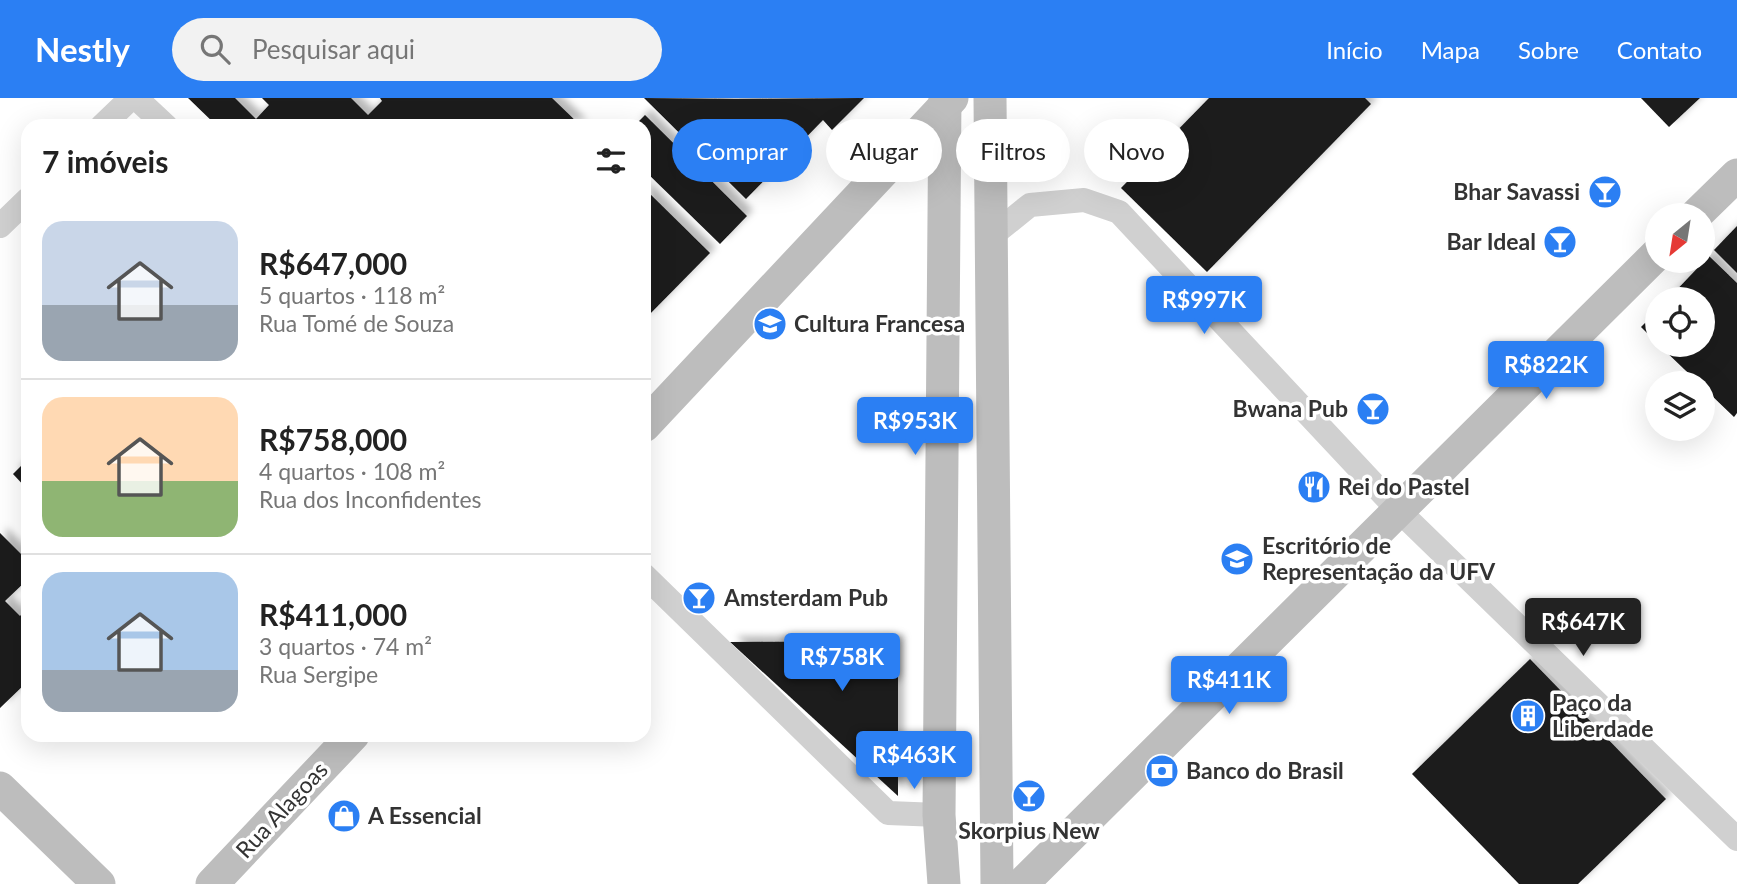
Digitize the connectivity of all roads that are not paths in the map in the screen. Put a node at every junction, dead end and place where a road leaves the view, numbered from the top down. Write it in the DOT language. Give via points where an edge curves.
graph roads {
  1 [pos="133,98"];
  2 [pos="990,98"];
  3 [pos="947,101"];
  4 [pos="110,119"];
  5 [pos="158,119"];
  6 [pos="1737,176"];
  7 [pos="1709,203"];
  8 [pos="21,206"];
  9 [pos="0,226"];
  10 [pos="989,238"];
  11 [pos="1645,266"];
  12 [pos="651,418"];
  13 [pos="1397,509"];
  14 [pos="651,582"];
  15 [pos="346,742"];
  16 [pos="0,789"];
  17 [pos="939,815"];
  18 [pos="1737,839"];
  19 [pos="99,884"];
  20 [pos="212,884"];
  21 [pos="944,884"];
  22 [pos="998,884"];
  23 [pos="1022,884"];
  1 -- 4 [label="street"];
  1 -- 5 [label="street"];
  2 -- 10 [label="street"];
  3 -- 12 [label="street"];
  3 -- 17 [label="street"];
  6 -- 7 [label="street"];
  8 -- 9 [label="street"];
  10 -- 13 [label="street" via="1030,205 1084,200 1119,212"];
  10 -- 22 [label="street"];
  11 -- 13 [label="street"];
  13 -- 18 [label="street"];
  13 -- 23 [label="street"];
  14 -- 17 [label="street" via="888,813"];
  15 -- 20 [label="street, Rua Alagoas"];
  16 -- 19 [label="street"];
  17 -- 21 [label="street"];
}
